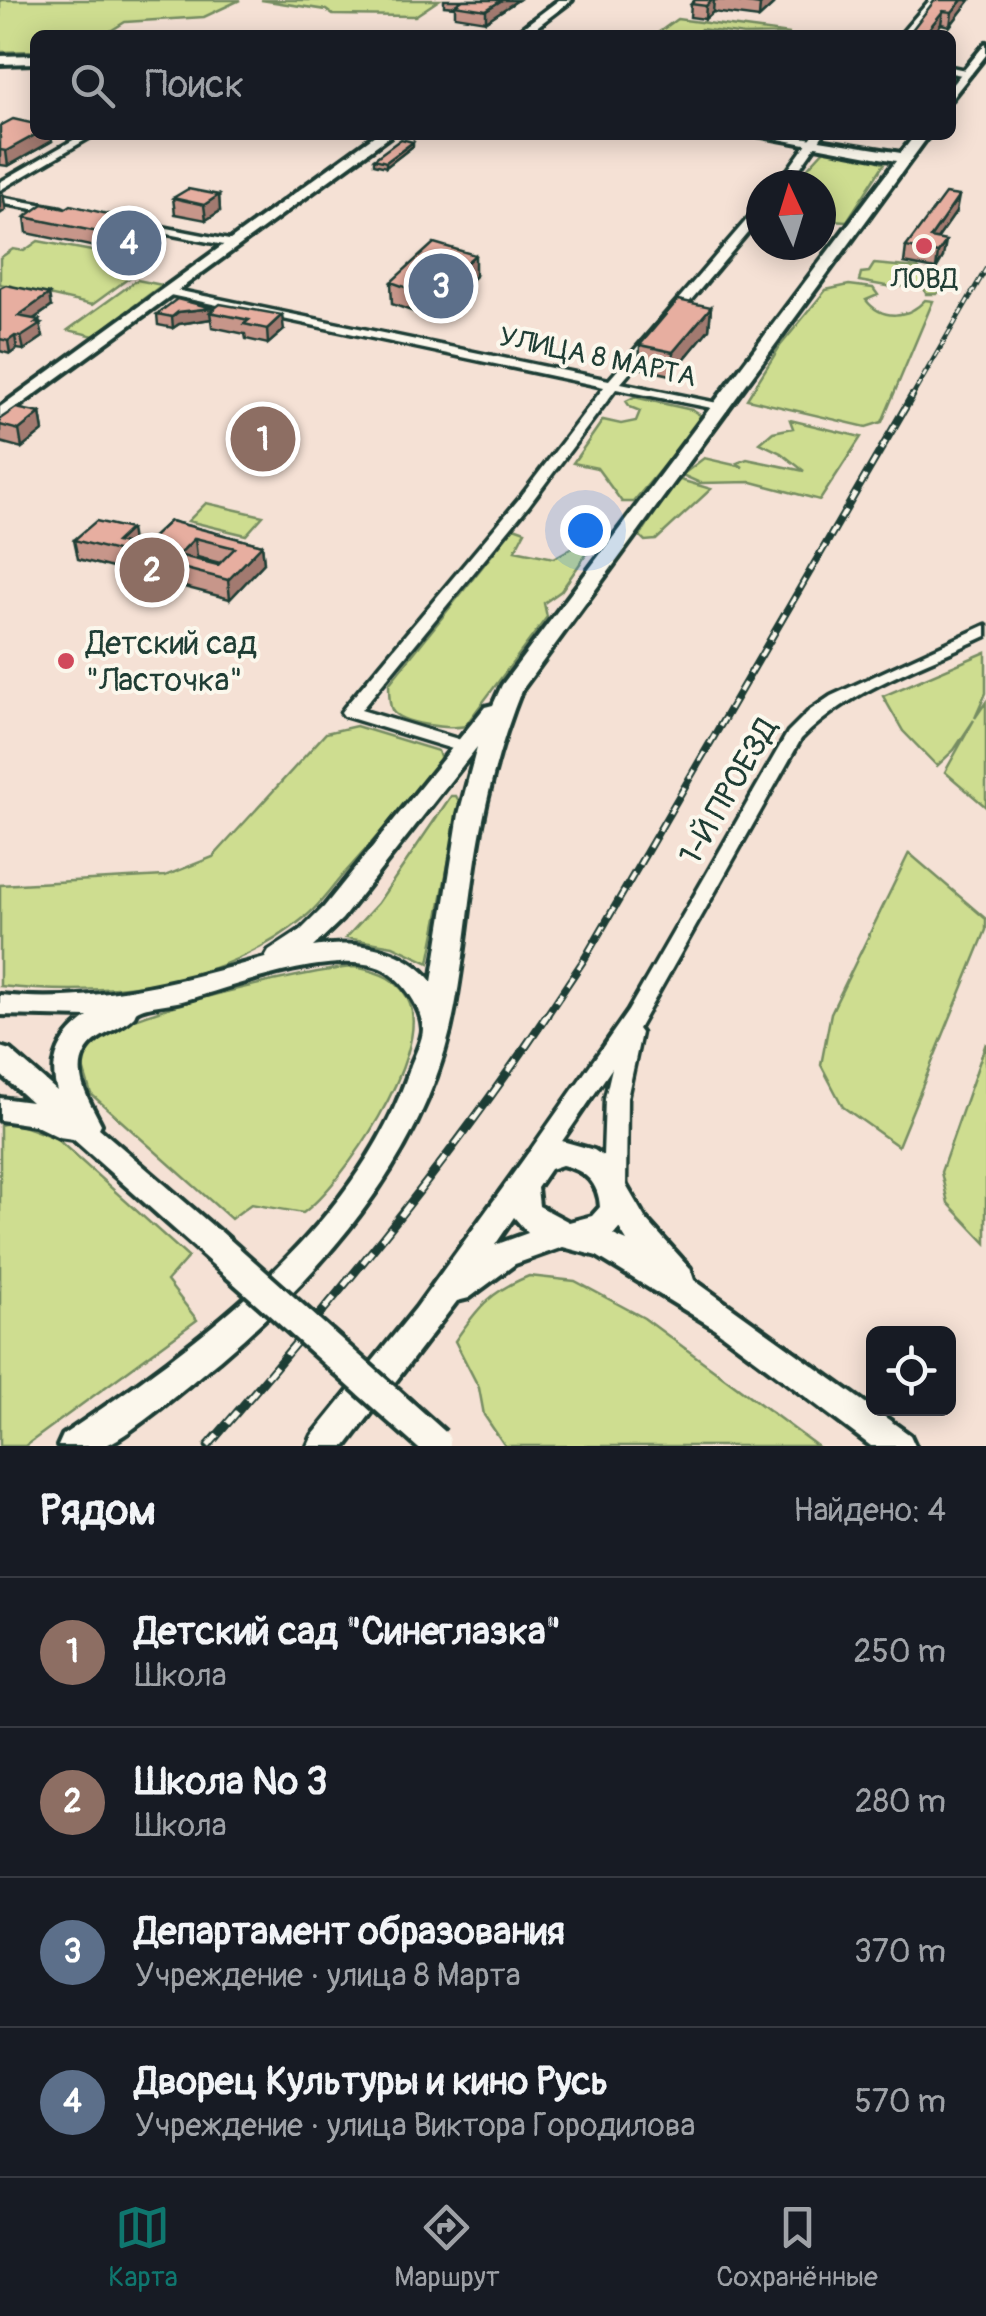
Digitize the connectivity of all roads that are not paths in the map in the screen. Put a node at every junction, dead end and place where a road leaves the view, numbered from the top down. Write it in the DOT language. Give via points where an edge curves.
graph roads {
  1 [pos="566,0"];
  2 [pos="935,0"];
  3 [pos="526,30"];
  4 [pos="909,30"];
  5 [pos="986,47"];
  6 [pos="0,60"];
  7 [pos="30,60"];
  8 [pos="956,71"];
  9 [pos="968,73"];
  10 [pos="956,89"];
  11 [pos="81,140"];
  12 [pos="377,140"];
  13 [pos="815,140"];
  14 [pos="821,140"];
  15 [pos="918,140"];
  16 [pos="905,158"];
  17 [pos="793,170"];
  18 [pos="0,187"];
  19 [pos="0,200"];
  20 [pos="68,212"];
  21 [pos="107,220"];
  22 [pos="746,228"];
  23 [pos="234,244"];
  24 [pos="170,291"];
  25 [pos="614,385"];
  26 [pos="722,408"];
  27 [pos="0,415"];
  28 [pos="986,630"];
  29 [pos="510,690"];
  30 [pos="465,747"];
  31 [pos="254,971"];
  32 [pos="166,996"];
  33 [pos="0,1005"];
  34 [pos="634,1017"];
  35 [pos="436,1036"];
  36 [pos="0,1058"];
  37 [pos="0,1109"];
  38 [pos="99,1144"];
  39 [pos="525,1176"];
  40 [pos="615,1189"];
  41 [pos="566,1234"];
  42 [pos="706,1306"];
  43 [pos="427,1318"];
  44 [pos="437,1445"];
  45 [pos="75,1446"];
  46 [pos="325,1446"];
  47 [pos="898,1446"];
  1 -- 3 [label="main road"];
  2 -- 4 [label="street"];
  5 -- 9 [label="main road"];
  6 -- 7 [label="main road"];
  8 -- 9 [label="street"];
  9 -- 10 [label="main road"];
  11 -- 18 [label="street"];
  12 -- 23 [label="main road"];
  13 -- 17 [label="street"];
  14 -- 16 [label="main road"];
  15 -- 16 [label="main road"];
  16 -- 26 [label="main road"];
  19 -- 20 [label="street"];
  21 -- 23 [label="street"];
  22 -- 25 [label="street"];
  23 -- 24 [label="main road"];
  24 -- 25 [label="street, УЛИЦА 8 МАРТА"];
  24 -- 27 [label="main road"];
  25 -- 26 [label="street, УЛИЦА 8 МАРТА"];
  25 -- 30 [label="street" via="350,712"];
  26 -- 29 [label="main road"];
  28 -- 34 [label="street, 1-Й ПРОЕЗД" via="837,700 806,723 785,748"];
  29 -- 30 [label="main road"];
  29 -- 35 [label="main road" via="479,778"];
  30 -- 31 [label="main road" via="333,914 292,950"];
  31 -- 32 [label="main road"];
  31 -- 35 [label="main road" via="326,955 387,960 421,983"];
  32 -- 33 [label="main road" via="71,1010"];
  32 -- 38 [label="main road" via="101,1021 67,1058 68,1094"];
  34 -- 39 [label="street, 1-Й ПРОЕЗД"];
  34 -- 40 [label="street, 1-Й ПРОЕЗД" via="616,1098"];
  35 -- 45 [label="main road" via="408,1120 354,1204 220,1338"];
  36 -- 38 [label="main road"];
  37 -- 38 [label="main road" via="38,1114"];
  38 -- 44 [label="main road, bridge"];
  39 -- 40 [label="main road" via="551,1157 574,1156 596,1164"];
  39 -- 41 [label="main road" via="520,1196 527,1214 542,1228"];
  39 -- 43 [label="main road"];
  40 -- 41 [label="main road" via="606,1220 590,1231"];
  40 -- 42 [label="main road" via="634,1228"];
  41 -- 42 [label="main road" via="614,1248"];
  41 -- 43 [label="main road" via="483,1268"];
  42 -- 47 [label="main road"];
  43 -- 46 [label="main road"];
}
